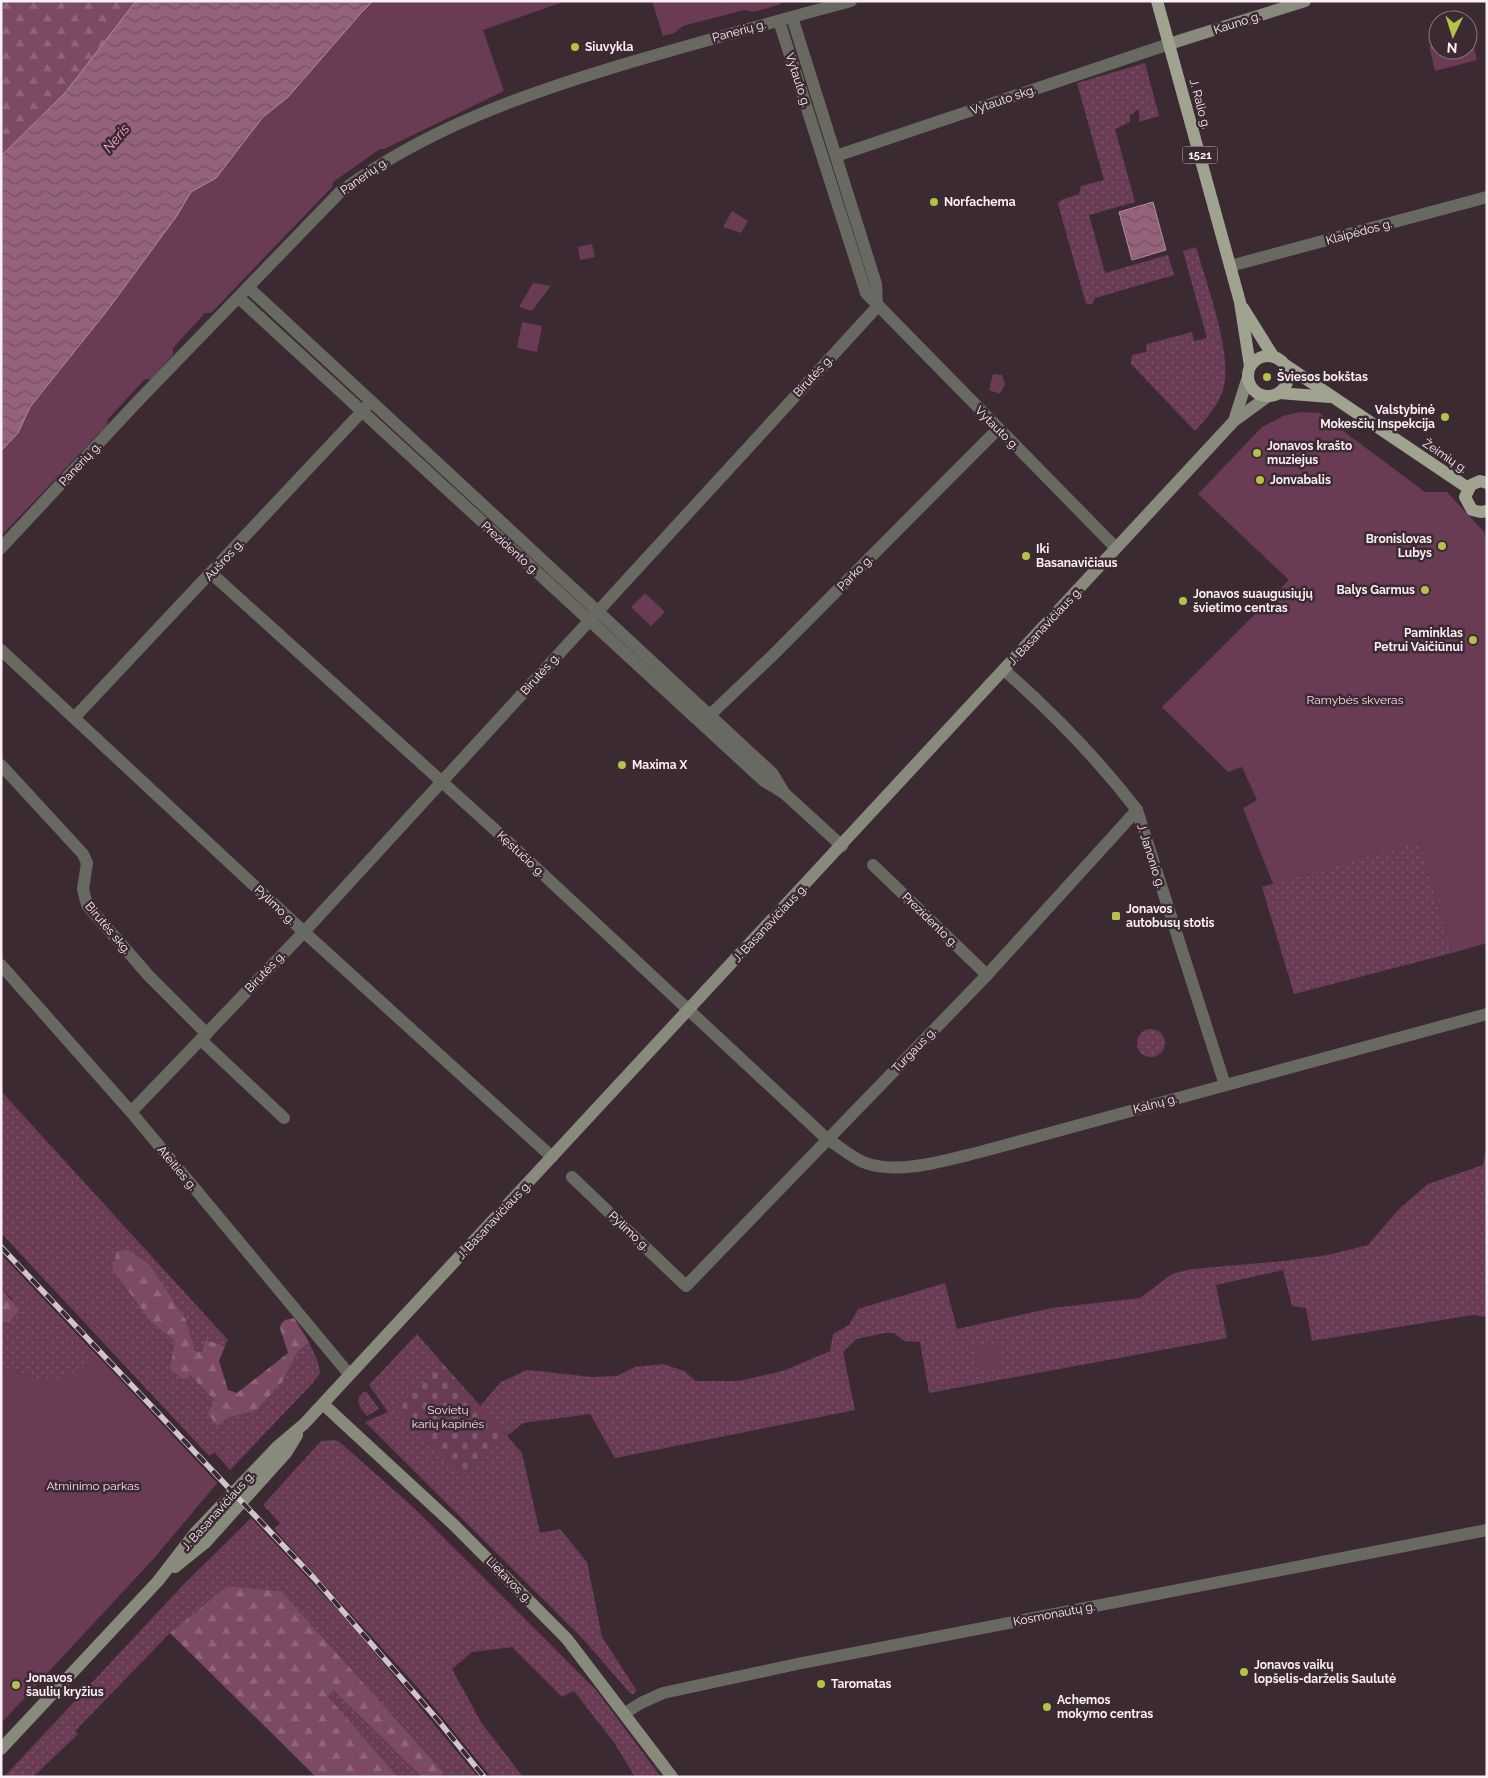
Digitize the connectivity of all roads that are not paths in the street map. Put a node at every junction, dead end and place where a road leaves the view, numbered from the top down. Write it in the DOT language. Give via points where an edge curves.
graph roads {
  1 [pos="851,1"];
  2 [pos="1158,1"];
  3 [pos="1305,1"];
  4 [pos="792,17"];
  5 [pos="779,21"];
  6 [pos="1169,44"];
  7 [pos="836,156"];
  8 [pos="1487,197"];
  9 [pos="1230,266"];
  10 [pos="249,288"];
  11 [pos="239,298"];
  12 [pos="1240,302"];
  13 [pos="877,307"];
  14 [pos="1274,356"];
  15 [pos="1284,364"];
  16 [pos="1250,366"];
  17 [pos="1248,380"];
  18 [pos="1279,393"];
  19 [pos="1266,396"];
  20 [pos="1333,397"];
  21 [pos="372,400"];
  22 [pos="363,411"];
  23 [pos="1234,421"];
  24 [pos="998,429"];
  25 [pos="1487,483"];
  26 [pos="1468,488"];
  27 [pos="1487,511"];
  28 [pos="1,548"];
  29 [pos="1116,548"];
  30 [pos="212,574"];
  31 [pos="593,616"];
  32 [pos="1,650"];
  33 [pos="1004,670"];
  34 [pos="710,715"];
  35 [pos="74,718"];
  36 [pos="1,765"];
  37 [pos="441,782"];
  38 [pos="784,793"];
  39 [pos="1136,810"];
  40 [pos="842,846"];
  41 [pos="873,865"];
  42 [pos="304,932"];
  43 [pos="1,965"];
  44 [pos="987,975"];
  45 [pos="690,1009"];
  46 [pos="1487,1014"];
  47 [pos="204,1037"];
  48 [pos="1224,1086"];
  49 [pos="132,1112"];
  50 [pos="284,1118"];
  51 [pos="827,1139"];
  52 [pos="552,1156"];
  53 [pos="572,1178"];
  54 [pos="686,1286"];
  55 [pos="349,1374"];
  56 [pos="323,1404"];
  57 [pos="1487,1530"];
  58 [pos="626,1713"];
  59 [pos="1,1750"];
  60 [pos="672,1777"];
  1 -- 4 [label="street, Panerių g."];
  2 -- 6 [label="main road, J. Ralio g. / 1521"];
  3 -- 6 [label="main road, Kauno g."];
  4 -- 5 [label="street, Panerių g."];
  4 -- 7 [label="street, Vytauto g."];
  5 -- 10 [label="street, Panerių g." via="559,84 430,135 372,168 340,192"];
  5 -- 13 [label="street, Vytauto g." via="866,293"];
  6 -- 7 [label="street, Vytauto skg."];
  6 -- 9 [label="main road, J. Ralio g. / 1521"];
  7 -- 13 [label="street, Vytauto g." via="876,284"];
  8 -- 9 [label="street, Klaipėdos g."];
  9 -- 12 [label="main road, J. Ralio g. / 1521"];
  10 -- 11 [label="street, Panerių g."];
  10 -- 21 [label="street, Prezidento g."];
  11 -- 22 [label="street, Prezidento g."];
  11 -- 28 [label="street, Panerių g."];
  12 -- 14 [label="main road, J. Ralio g. / 1521"];
  12 -- 16 [label="main road, J. Ralio g. / 1521"];
  13 -- 24 [label="street, Vytauto g."];
  13 -- 31 [label="street, Birutės g."];
  14 -- 15 [label="main road"];
  14 -- 16 [label="main road" via="1260,357"];
  15 -- 18 [label="main road" via="1287,383"];
  15 -- 20 [label="main road, Žeimių g."];
  16 -- 17 [label="main road"];
  17 -- 19 [label="main road" via="1254,392"];
  17 -- 23 [label="main road, J. Basanavičiaus g."];
  18 -- 19 [label="main road"];
  18 -- 20 [label="main road, Žeimių g."];
  19 -- 23 [label="main road, J. Basanavičiaus g."];
  20 -- 26 [label="main road, Žeimių g."];
  21 -- 22 [label="street, Aušros g."];
  21 -- 31 [label="street, Prezidento g."];
  22 -- 30 [label="street, Aušros g."];
  22 -- 31 [label="street, Prezidento g."];
  23 -- 29 [label="main road, J. Basanavičiaus g."];
  24 -- 29 [label="street, Vytauto g."];
  24 -- 34 [label="street, Parko g." via="762,667"];
  25 -- 26 [label="main road" via="1476,482"];
  26 -- 27 [label="main road" via="1465,497 1468,506 1476,512"];
  29 -- 33 [label="main road, J. Basanavičiaus g."];
  30 -- 35 [label="street, Aušros g."];
  30 -- 37 [label="street, Kęstučio g."];
  31 -- 34 [label="street, Prezidento g."];
  31 -- 37 [label="street, Birutės g."];
  31 -- 38 [label="street, Prezidento g." via="764,782"];
  32 -- 35 [label="street, Pylimo g."];
  33 -- 39 [label="street, J. Janonio g." via="1056,717 1114,780"];
  33 -- 40 [label="main road, J. Basanavičiaus g."];
  34 -- 38 [label="street, Prezidento g." via="772,773"];
  35 -- 42 [label="street, Pylimo g."];
  36 -- 47 [label="street, Birutės skg." via="83,854 87,863 83,889 87,905"];
  37 -- 42 [label="street, Birutės g."];
  37 -- 45 [label="street, Kęstučio g."];
  38 -- 40 [label="street, Prezidento g."];
  39 -- 44 [label="street, Turgaus g."];
  39 -- 48 [label="street, J. Janonio g."];
  40 -- 45 [label="main road, J. Basanavičiaus g."];
  41 -- 44 [label="street, Prezidento g."];
  42 -- 47 [label="street, Birutės g."];
  42 -- 52 [label="street, Pylimo g."];
  43 -- 49 [label="street, Ateities g."];
  44 -- 51 [label="street, Turgaus g."];
  45 -- 51 [label="street, Kęstučio g."];
  45 -- 52 [label="main road, J. Basanavičiaus g."];
  46 -- 48 [label="street, Kalnų g."];
  47 -- 49 [label="street, Birutės g."];
  47 -- 50 [label="street"];
  48 -- 51 [label="street, Kalnų g." via="924,1165 892,1167 864,1162"];
  49 -- 55 [label="street, Ateities g."];
  51 -- 54 [label="street, Turgaus g."];
  52 -- 55 [label="main road, J. Basanavičiaus g."];
  53 -- 54 [label="street, Pylimo g."];
  55 -- 56 [label="main road, J. Basanavičiaus g."];
  56 -- 58 [label="main road, Lietavos g." via="455,1526 554,1625"];
  56 -- 59 [label="main road, J. Basanavičiaus g." via="202,1526 158,1581"];
  57 -- 58 [label="street, Kosmonautų g." via="797,1664 663,1693"];
  58 -- 60 [label="main road, Lietavos g."];
}
